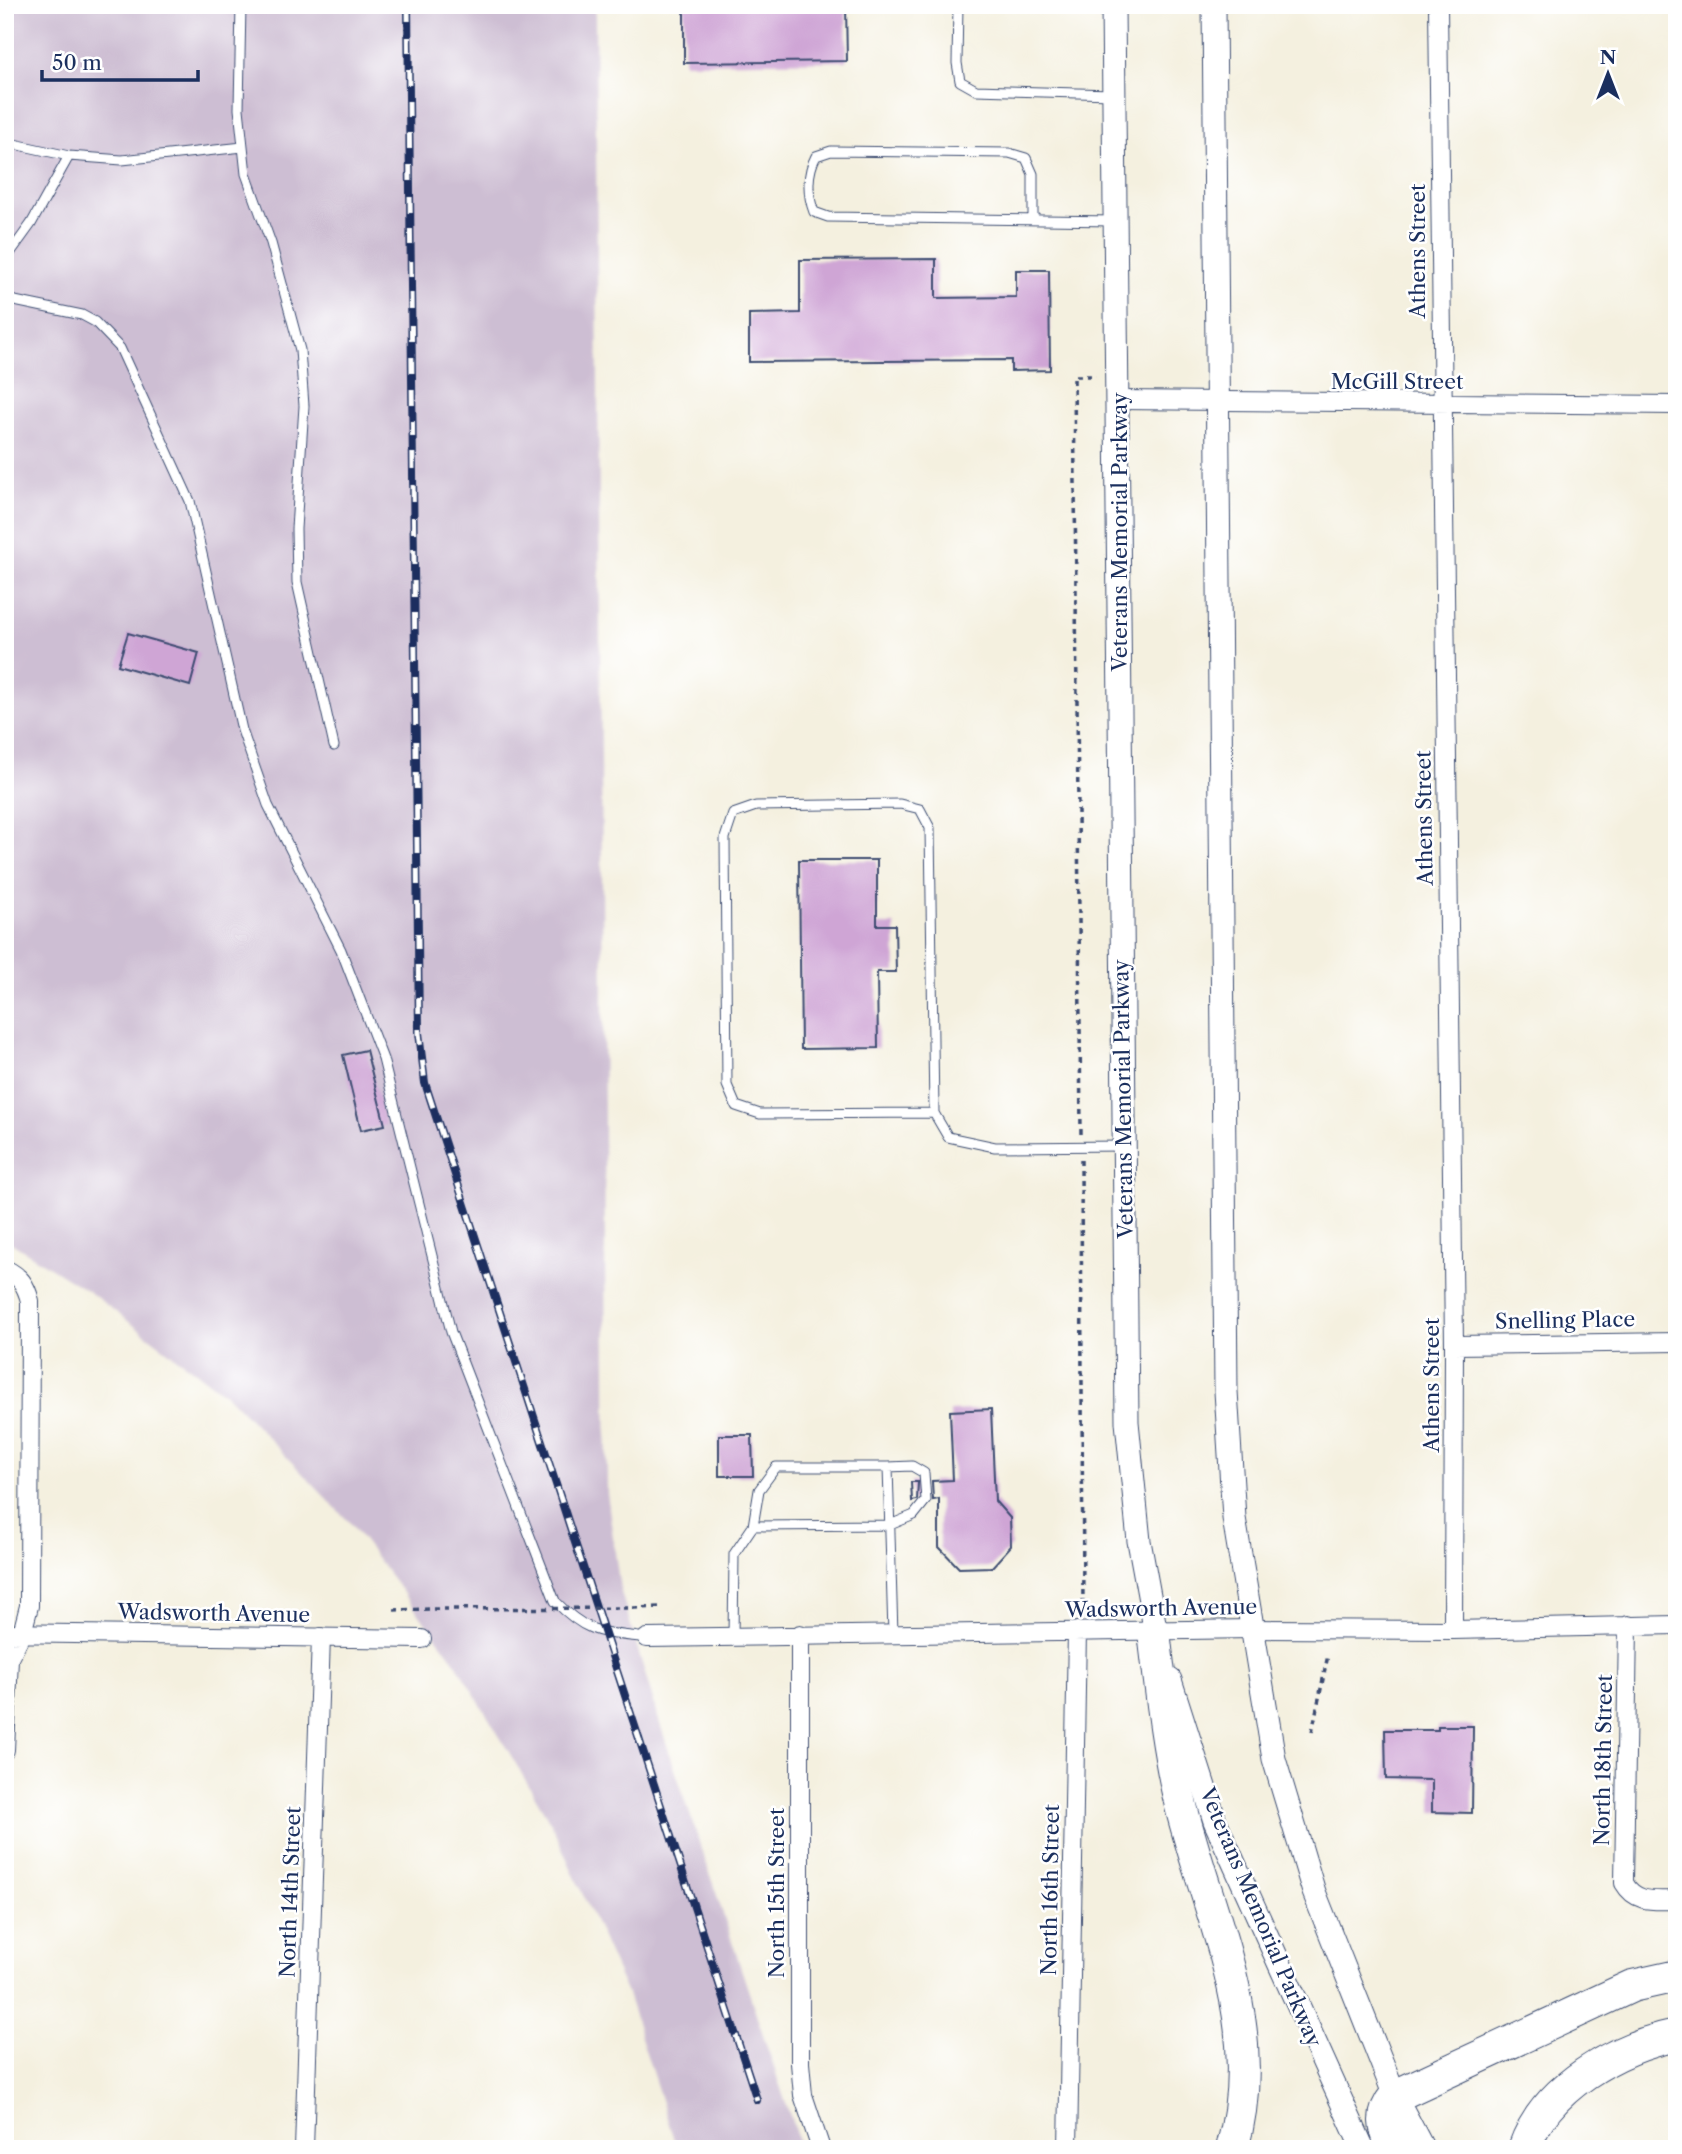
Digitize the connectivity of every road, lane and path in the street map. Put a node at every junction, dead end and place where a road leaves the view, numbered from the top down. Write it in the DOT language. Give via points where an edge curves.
graph roads {
  1 [pos="241,5"];
  2 [pos="958,5"];
  3 [pos="1113,5"];
  4 [pos="1214,5"];
  5 [pos="1438,5"];
  6 [pos="1114,94"];
  7 [pos="5,142"];
  8 [pos="243,147"];
  9 [pos="69,156"];
  10 [pos="1033,220"];
  11 [pos="1115,221"];
  12 [pos="5,261"];
  13 [pos="5,299"];
  14 [pos="1102,375"];
  15 [pos="1118,400"];
  16 [pos="1217,403"];
  17 [pos="1441,404"];
  18 [pos="1677,405"];
  19 [pos="334,746"];
  20 [pos="934,1113"];
  21 [pos="1123,1146"];
  22 [pos="1081,1147"];
  23 [pos="11,1272"];
  24 [pos="1677,1342"];
  25 [pos="1454,1345"];
  26 [pos="888,1467"];
  27 [pos="890,1525"];
  28 [pos="752,1526"];
  29 [pos="662,1608"];
  30 [pos="394,1610"];
  31 [pos="1628,1625"];
  32 [pos="1677,1625"];
  33 [pos="1252,1629"];
  34 [pos="1453,1630"];
  35 [pos="1077,1631"];
  36 [pos="1154,1632"];
  37 [pos="14,1633"];
  38 [pos="800,1634"];
  39 [pos="892,1634"];
  40 [pos="321,1637"];
  41 [pos="647,1638"];
  42 [pos="733,1638"];
  43 [pos="422,1639"];
  44 [pos="1328,1655"];
  45 [pos="1312,1732"];
  46 [pos="5,1751"];
  47 [pos="1677,1900"];
  48 [pos="1677,1976"];
  49 [pos="1677,2035"];
  50 [pos="1395,2096"];
  51 [pos="304,2149"];
  52 [pos="821,2149"];
  53 [pos="1068,2149"];
  54 [pos="1232,2149"];
  55 [pos="1363,2149"];
  56 [pos="1393,2149"];
  57 [pos="1423,2149"];
  58 [pos="1524,2149"];
  1 -- 8 [label="lane"];
  2 -- 6 [label="lane" via="960,80 976,90"];
  3 -- 6 [label="street, Veterans Memorial Parkway"];
  4 -- 16 [label="street"];
  5 -- 17 [label="street, Athens Street"];
  6 -- 11 [label="street, Veterans Memorial Parkway"];
  7 -- 9 [label="lane"];
  8 -- 9 [label="lane" via="122,160"];
  8 -- 19 [label="lane" via="246,174 271,243 300,350 304,405 297,582"];
  9 -- 12 [label="lane"];
  10 -- 10 [label="lane" via="828,217 814,212 809,199 810,167 816,156 831,151 1009,153 1026,158 1033,174"];
  10 -- 11 [label="lane"];
  11 -- 15 [label="street, Veterans Memorial Parkway"];
  13 -- 41 [label="lane" via="82,315 120,348 190,501 242,730 268,805 341,950 383,1059 452,1332 555,1601 577,1624"];
  14 -- 22 [label="path" via="1074,376"];
  15 -- 16 [label="street, McGill Street"];
  15 -- 21 [label="street, Veterans Memorial Parkway"];
  16 -- 17 [label="street, McGill Street"];
  16 -- 33 [label="street" via="1226,1391 1234,1518"];
  17 -- 18 [label="street, McGill Street"];
  17 -- 25 [label="street, Athens Street"];
  20 -- 20 [label="lane" via="930,828 920,809 900,804 756,806 733,814 725,838 727,1085 736,1106 760,1114"];
  20 -- 22 [label="lane" via="948,1137 995,1147"];
  21 -- 22 [label="lane"];
  21 -- 36 [label="street, Veterans Memorial Parkway" via="1127,1422"];
  22 -- 35 [label="path" via="1085,1607"];
  23 -- 37 [label="street" via="27,1288 30,1301 29,1606"];
  24 -- 25 [label="street, Snelling Place"];
  25 -- 34 [label="street, Athens Street"];
  26 -- 27 [label="lane"];
  26 -- 27 [label="lane" via="912,1466 926,1481 926,1500 914,1516"];
  26 -- 28 [label="lane" via="776,1467 759,1490"];
  27 -- 28 [label="lane"];
  27 -- 39 [label="lane"];
  28 -- 42 [label="lane" via="734,1553"];
  29 -- 30 [label="path, bridge"];
  31 -- 32 [label="street, Wadsworth Avenue"];
  31 -- 34 [label="street, Wadsworth Avenue"];
  31 -- 47 [label="street, North 18th Street" via="1624,1883 1631,1895 1644,1900"];
  33 -- 34 [label="street, Wadsworth Avenue"];
  33 -- 36 [label="street, Wadsworth Avenue"];
  33 -- 50 [label="street" via="1274,1759 1314,1892"];
  35 -- 36 [label="street, Wadsworth Avenue"];
  35 -- 39 [label="street, Wadsworth Avenue"];
  35 -- 53 [label="street, North 16th Street"];
  36 -- 54 [label="highway" via="1168,1751 1241,2012 1242,2078"];
  36 -- 55 [label="street, Veterans Memorial Parkway" via="1215,1821"];
  37 -- 40 [label="street, Wadsworth Avenue"];
  37 -- 46 [label="street"];
  38 -- 39 [label="street, Wadsworth Avenue"];
  38 -- 42 [label="street, Wadsworth Avenue"];
  38 -- 52 [label="street, North 15th Street" via="799,2028 803,2095"];
  40 -- 43 [label="street, Wadsworth Avenue"];
  40 -- 51 [label="street, North 14th Street"];
  41 -- 42 [label="street, Wadsworth Avenue"];
  44 -- 45 [label="path"];
  48 -- 50 [label="highway" via="1632,1986"];
  49 -- 58 [label="highway" via="1609,2057 1575,2081 1546,2112"];
  50 -- 56 [label="highway" via="1385,2108 1384,2119"];
  50 -- 57 [label="street"];
}
